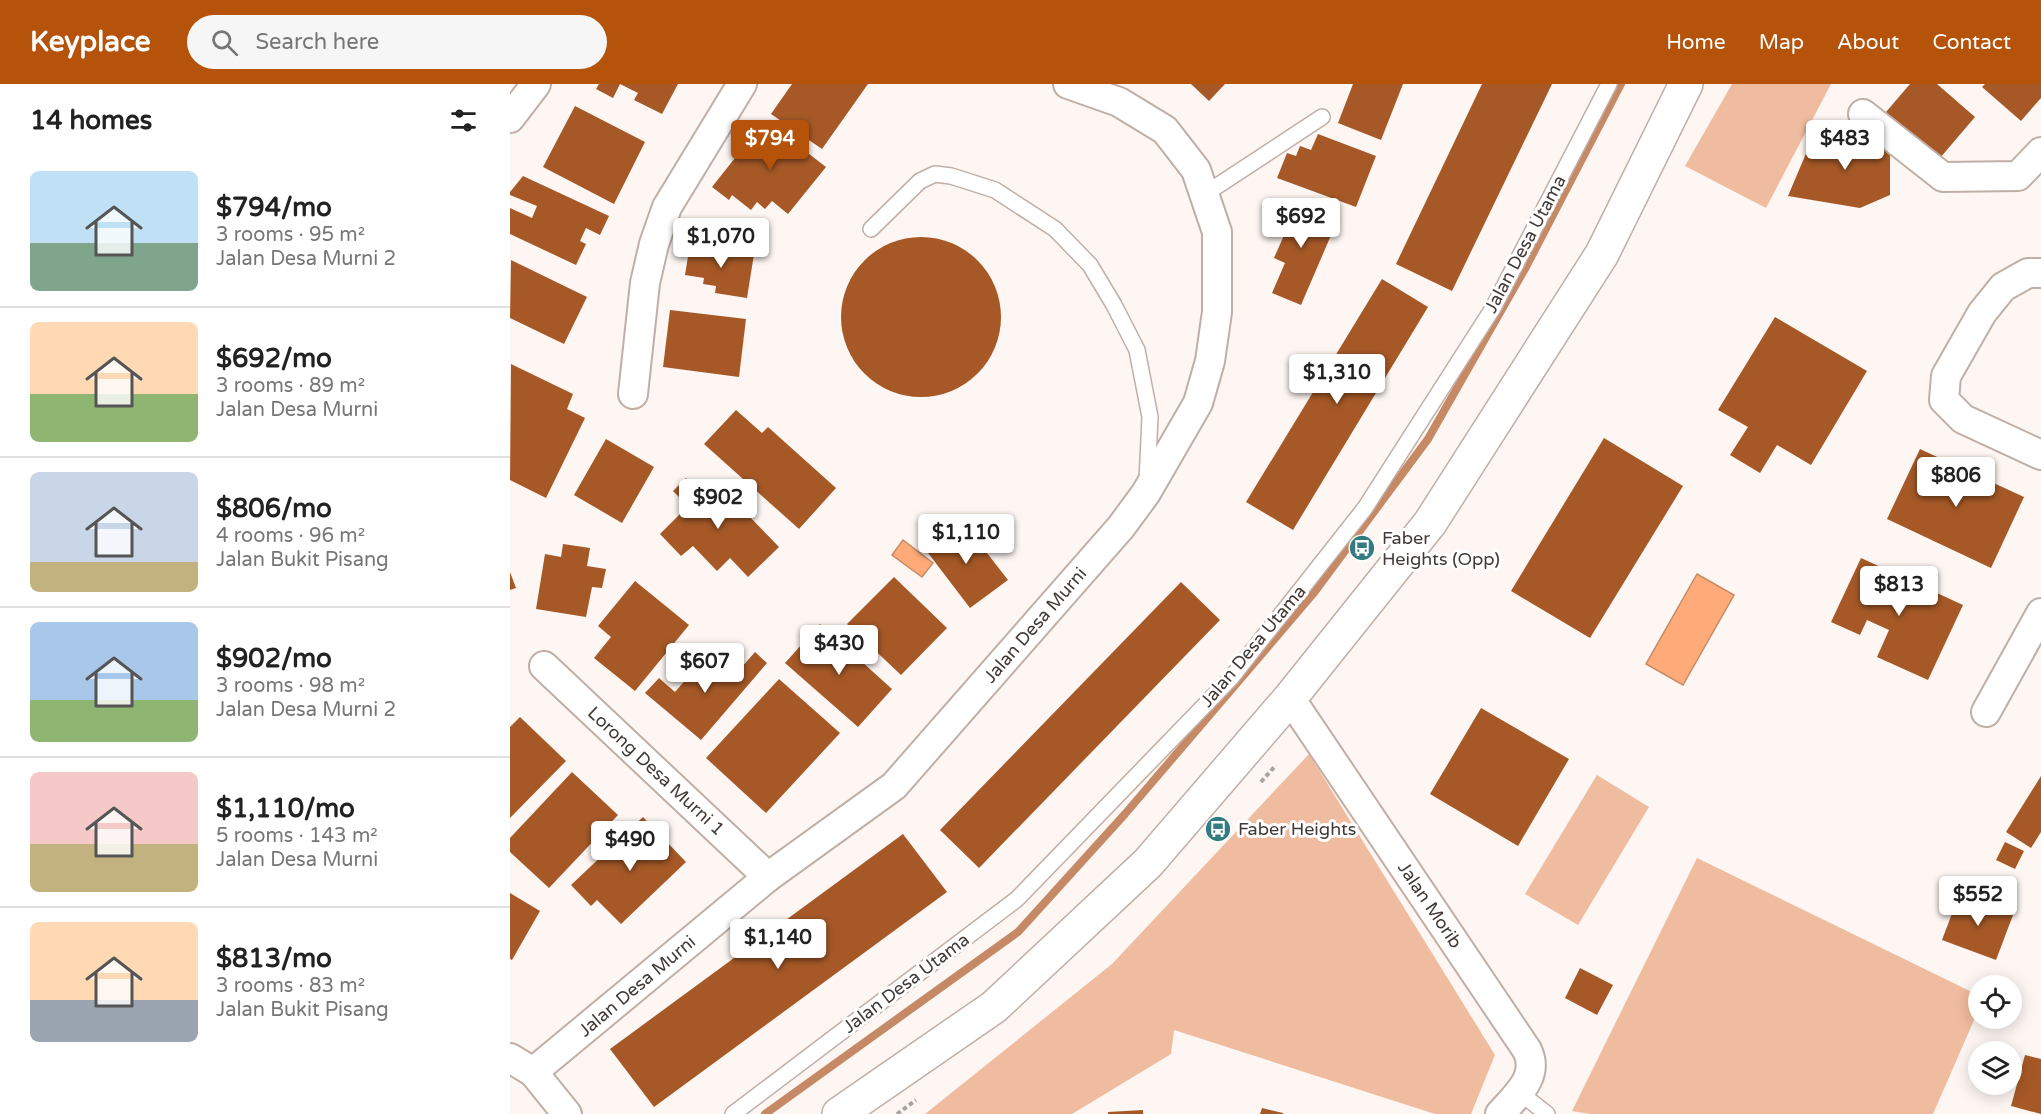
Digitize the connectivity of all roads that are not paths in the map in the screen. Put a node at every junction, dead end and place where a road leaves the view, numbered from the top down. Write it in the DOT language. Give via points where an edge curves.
graph roads {
  1 [pos="536,84"];
  2 [pos="742,84"];
  3 [pos="1068,84"];
  4 [pos="1609,84"];
  5 [pos="1686,84"];
  6 [pos="1863,114"];
  7 [pos="1322,117"];
  8 [pos="510,118"];
  9 [pos="2041,152"];
  10 [pos="1205,194"];
  11 [pos="871,229"];
  12 [pos="2041,273"];
  13 [pos="633,394"];
  14 [pos="2041,455"];
  15 [pos="1146,493"];
  16 [pos="2041,613"];
  17 [pos="544,666"];
  18 [pos="1290,699"];
  19 [pos="1986,712"];
  20 [pos="768,877"];
  21 [pos="521,1065"];
  22 [pos="1519,1092"];
  23 [pos="567,1114"];
  24 [pos="733,1114"];
  25 [pos="839,1114"];
  26 [pos="1500,1114"];
  27 [pos="1547,1114"];
  1 -- 8 [label="street"];
  2 -- 13 [label="street" via="667,207 645,283"];
  3 -- 10 [label="street, Jalan Desa Murni" via="1119,102 1166,130 1196,170"];
  4 -- 24 [label="lane, Jalan Desa Utama" via="1487,318 1365,508 1231,678 1017,899"];
  5 -- 18 [label="street" via="1602,254 1430,523"];
  6 -- 9 [label="street" via="1943,177 2018,176"];
  7 -- 10 [label="lane"];
  10 -- 15 [label="street, Jalan Desa Murni" via="1217,232 1217,312 1210,361 1198,404"];
  11 -- 15 [label="lane" via="927,176 943,174 995,190 1055,229 1090,265 1137,350 1150,417"];
  12 -- 14 [label="street" via="2028,273 2003,287 1982,313 1946,376 1944,400 1963,419"];
  15 -- 20 [label="street, Jalan Desa Murni" via="1121,527 894,786"];
  16 -- 19 [label="street"];
  17 -- 20 [label="street, Lorong Desa Murni 1"];
  18 -- 22 [label="street, Jalan Morib" via="1527,1050 1532,1066"];
  18 -- 25 [label="street" via="1148,863 994,1007"];
  20 -- 21 [label="street, Jalan Desa Murni"];
  21 -- 23 [label="street"];
  22 -- 26 [label="street, Jalan Morib"];
  22 -- 27 [label="lane"];
}
